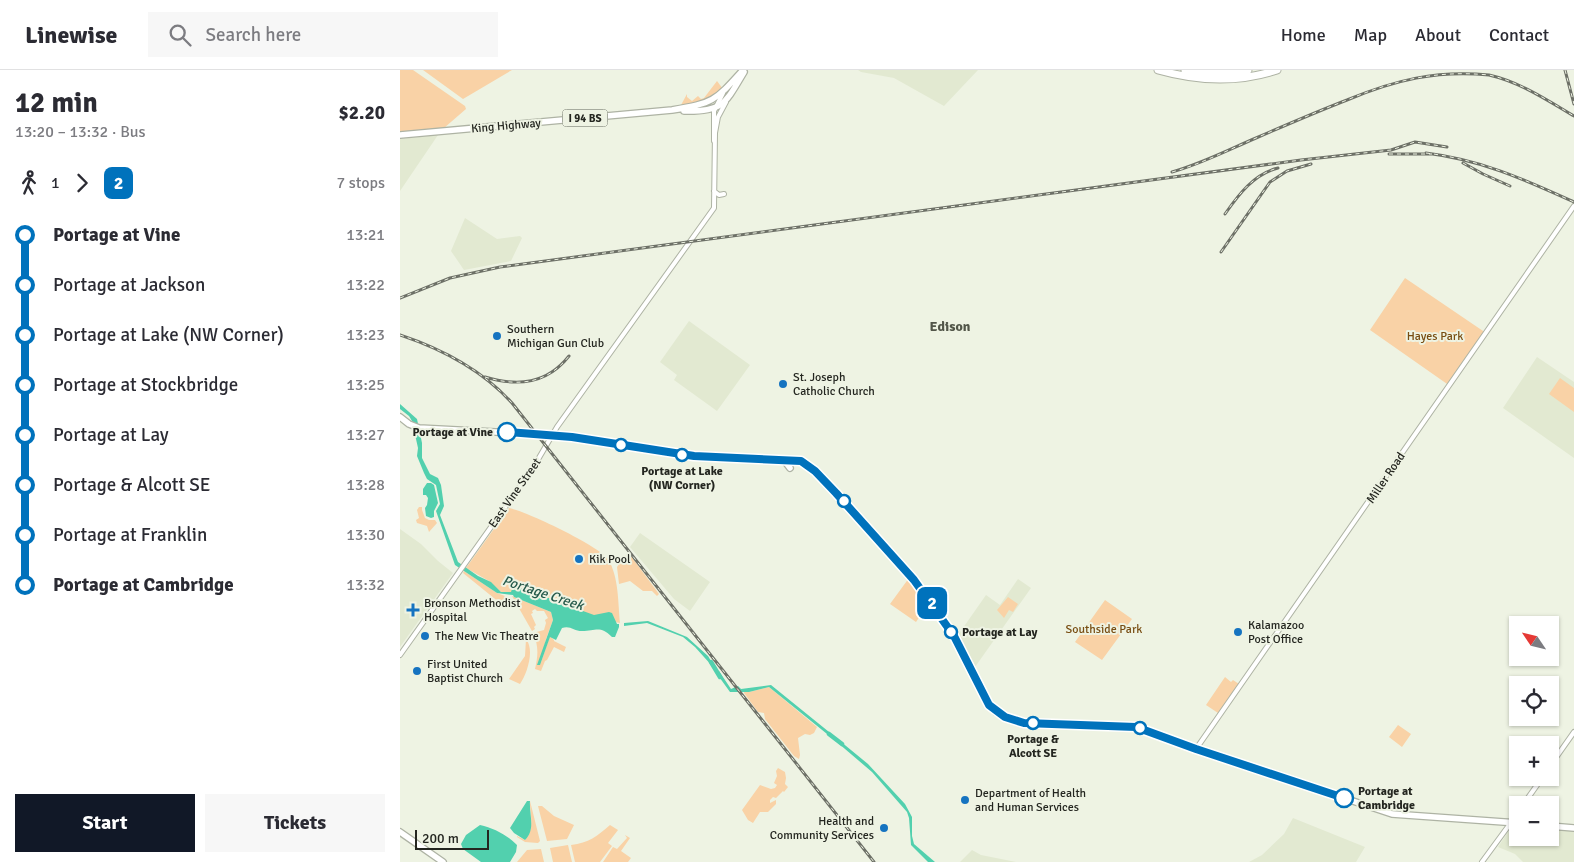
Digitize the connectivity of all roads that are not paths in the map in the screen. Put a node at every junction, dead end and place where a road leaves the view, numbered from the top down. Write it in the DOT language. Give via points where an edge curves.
graph roads {
  1 [pos="744,70"];
  2 [pos="1158,70"];
  3 [pos="1185,70"];
  4 [pos="1248,70"];
  5 [pos="1277,70"];
  6 [pos="725,90"];
  7 [pos="728,98"];
  8 [pos="714,108"];
  9 [pos="672,110"];
  10 [pos="400,135"];
  11 [pos="714,141"];
  12 [pos="714,191"];
  13 [pos="724,194"];
  14 [pos="1574,206"];
  15 [pos="401,419"];
  16 [pos="552,435"];
  17 [pos="784,460"];
  18 [pos="790,468"];
  19 [pos="400,655"];
  20 [pos="1574,732"];
  21 [pos="1196,749"];
  22 [pos="1559,753"];
  23 [pos="1509,823"];
  24 [pos="1509,824"];
  25 [pos="1559,827"];
  26 [pos="1574,828"];
  27 [pos="400,832"];
  28 [pos="443,862"];
  29 [pos="1482,862"];
  1 -- 6 [label="main road, King Highway / I 94 BS"];
  1 -- 7 [label="main road, King Highway / I 94 BS"];
  2 -- 5 [label="highway" via="1209,79 1240,78"];
  3 -- 4 [label="highway" via="1222,73"];
  6 -- 7 [label="street"];
  6 -- 8 [label="street"];
  6 -- 9 [label="main road, King Highway / I 94 BS" via="706,103"];
  7 -- 8 [label="main road, King Highway / I 94 BS"];
  7 -- 11 [label="street" via="718,117"];
  8 -- 9 [label="main road, King Highway / I 94 BS"];
  8 -- 11 [label="street"];
  9 -- 10 [label="main road, King Highway / I 94 BS"];
  11 -- 12 [label="street"];
  12 -- 13 [label="street"];
  12 -- 16 [label="street, East Vine Street" via="714,208"];
  14 -- 21 [label="street, Miller Road"];
  15 -- 16 [label="main road" via="416,427"];
  16 -- 17 [label="main road" via="694,456"];
  16 -- 19 [label="street, East Vine Street" via="533,468"];
  17 -- 18 [label="main road"];
  17 -- 21 [label="main road" via="801,461 815,471 896,558 956,639 987,702 1000,715 1024,723 1136,727"];
  20 -- 22 [label="street"];
  21 -- 23 [label="main road" via="1392,814"];
  24 -- 29 [label="street"];
  25 -- 26 [label="main road"];
  27 -- 28 [label="main road"];
}
